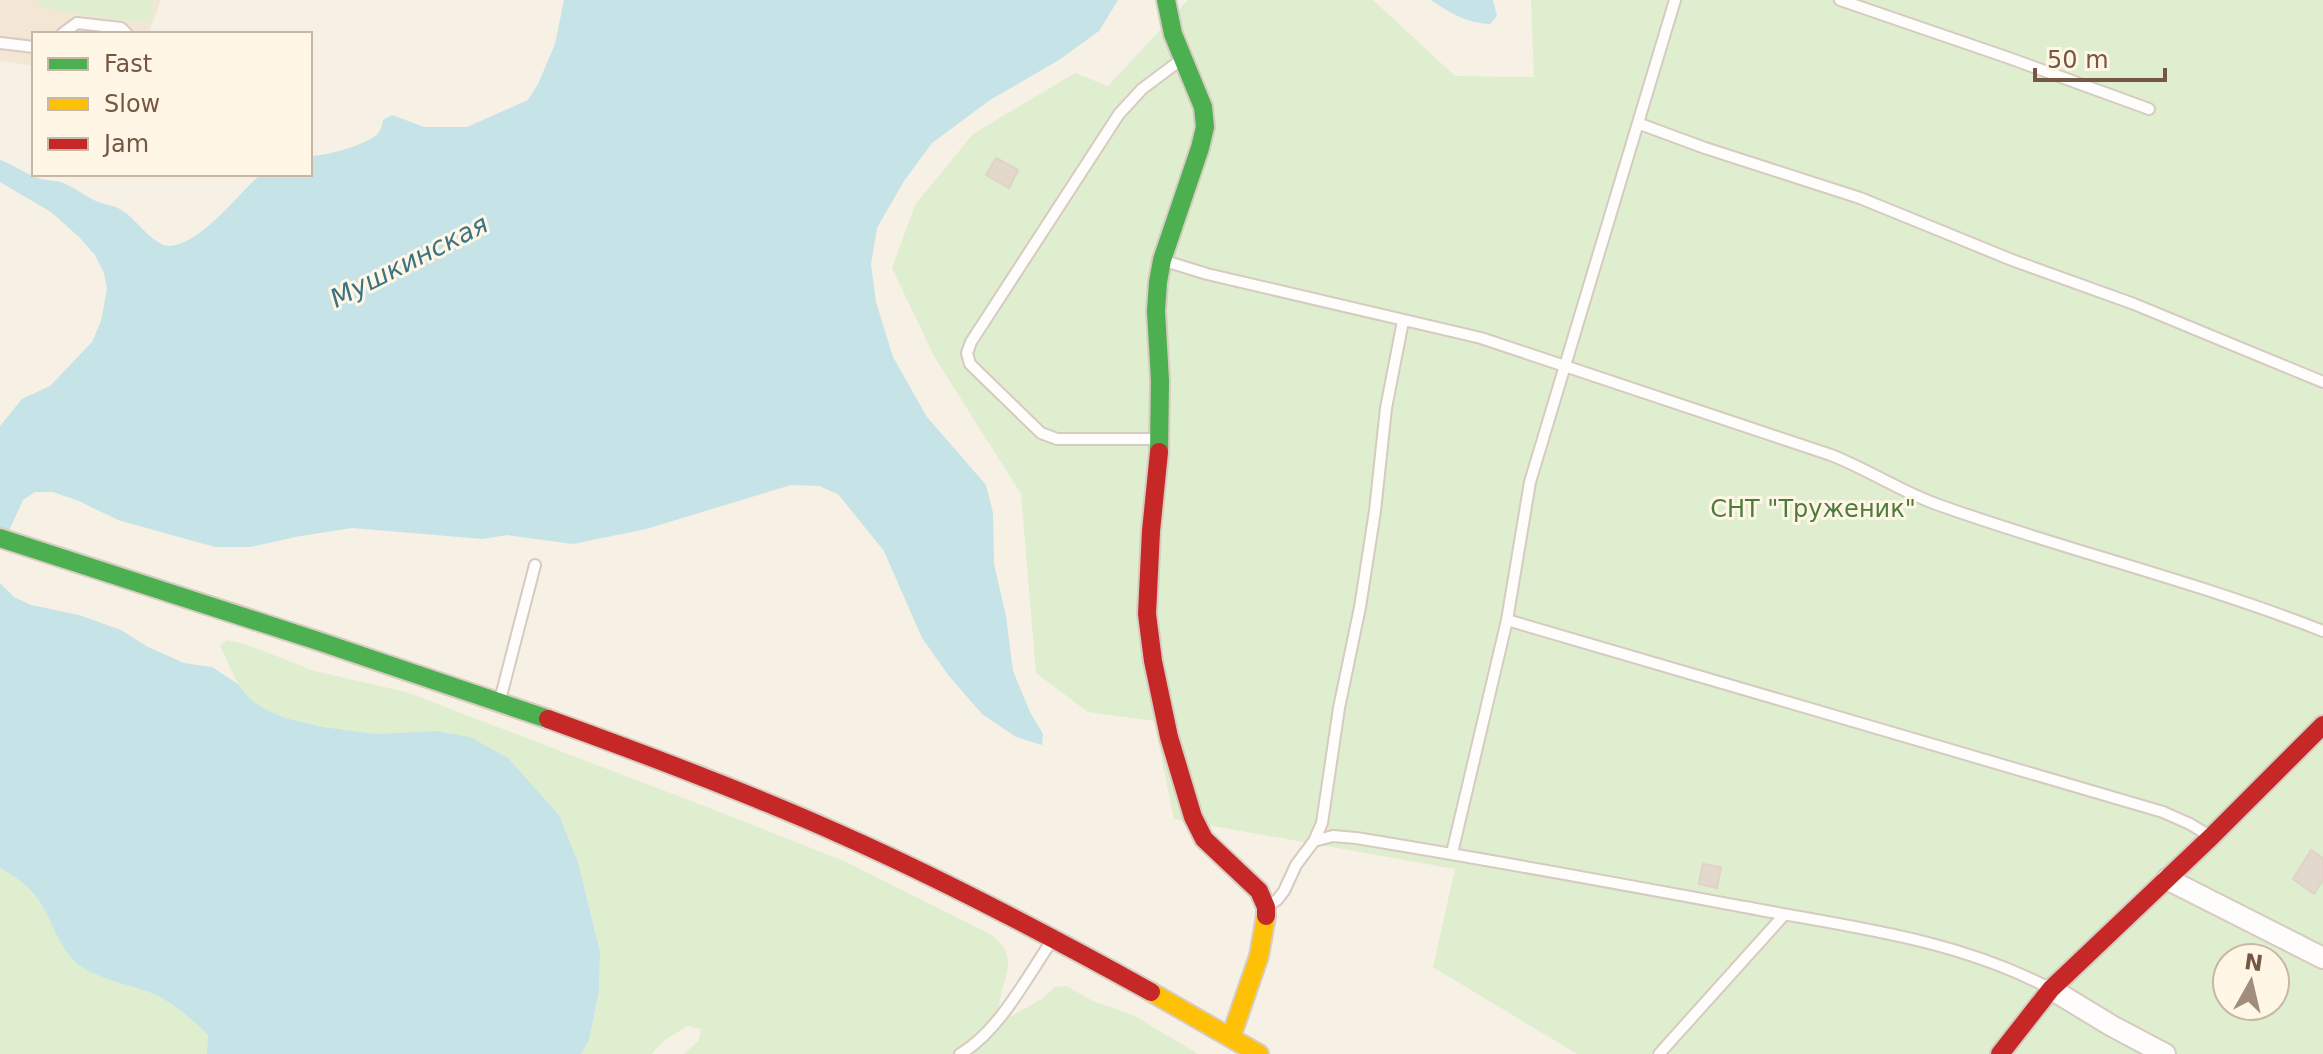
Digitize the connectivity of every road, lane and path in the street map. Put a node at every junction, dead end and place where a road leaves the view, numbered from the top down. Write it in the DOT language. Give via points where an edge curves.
graph roads {
  1 [pos="1166,0"];
  2 [pos="1675,0"];
  3 [pos="1840,0"];
  4 [pos="65,32"];
  5 [pos="125,32"];
  6 [pos="0,43"];
  7 [pos="32,47"];
  8 [pos="1183,58"];
  9 [pos="2149,109"];
  10 [pos="1640,124"];
  11 [pos="1162,260"];
  12 [pos="1403,321"];
  13 [pos="1564,367"];
  14 [pos="2323,382"];
  15 [pos="1160,439"];
  16 [pos="0,538"];
  17 [pos="535,565"];
  18 [pos="1507,620"];
  19 [pos="2323,631"];
  20 [pos="499,702"];
  21 [pos="2323,725"];
  22 [pos="2211,837"];
  23 [pos="1314,841"];
  24 [pos="1452,853"];
  25 [pos="2167,879"];
  26 [pos="1266,907"];
  27 [pos="1784,915"];
  28 [pos="1054,937"];
  29 [pos="2323,958"];
  30 [pos="2051,989"];
  31 [pos="1231,1037"];
  32 [pos="960,1054"];
  33 [pos="1259,1054"];
  34 [pos="1659,1054"];
  35 [pos="2000,1054"];
  36 [pos="2165,1054"];
  1 -- 8 [label="street"];
  2 -- 10 [label="lane"];
  3 -- 9 [label="lane"];
  4 -- 5 [label="lane" via="77,23"];
  6 -- 7 [label="lane"];
  8 -- 11 [label="street" via="1203,107 1205,127"];
  8 -- 15 [label="lane" via="1119,114 967,353 970,364 1041,433 1057,439"];
  10 -- 13 [label="lane"];
  10 -- 14 [label="lane" via="1860,198"];
  11 -- 12 [label="lane"];
  11 -- 15 [label="street" via="1156,311"];
  12 -- 13 [label="lane" via="1481,338"];
  12 -- 23 [label="lane" via="1360,607 1322,823"];
  13 -- 18 [label="lane" via="1530,482"];
  13 -- 19 [label="lane" via="1831,455 1934,504"];
  15 -- 26 [label="street" via="1147,614 1169,737 1204,839 1259,891"];
  16 -- 20 [label="street"];
  17 -- 20 [label="lane"];
  18 -- 22 [label="lane" via="2163,812"];
  18 -- 24 [label="lane"];
  20 -- 28 [label="street" via="840,834"];
  21 -- 22 [label="street"];
  22 -- 25 [label="street"];
  23 -- 24 [label="lane" via="1333,836"];
  23 -- 26 [label="lane" via="1284,891"];
  24 -- 27 [label="lane"];
  25 -- 29 [label="street"];
  25 -- 30 [label="street"];
  26 -- 31 [label="street" via="1259,956"];
  27 -- 30 [label="lane" via="1944,947 2013,969"];
  27 -- 34 [label="lane"];
  28 -- 31 [label="street"];
  28 -- 32 [label="lane" via="1001,1016"];
  30 -- 35 [label="street"];
  30 -- 36 [label="street"];
  31 -- 33 [label="street"];
}
